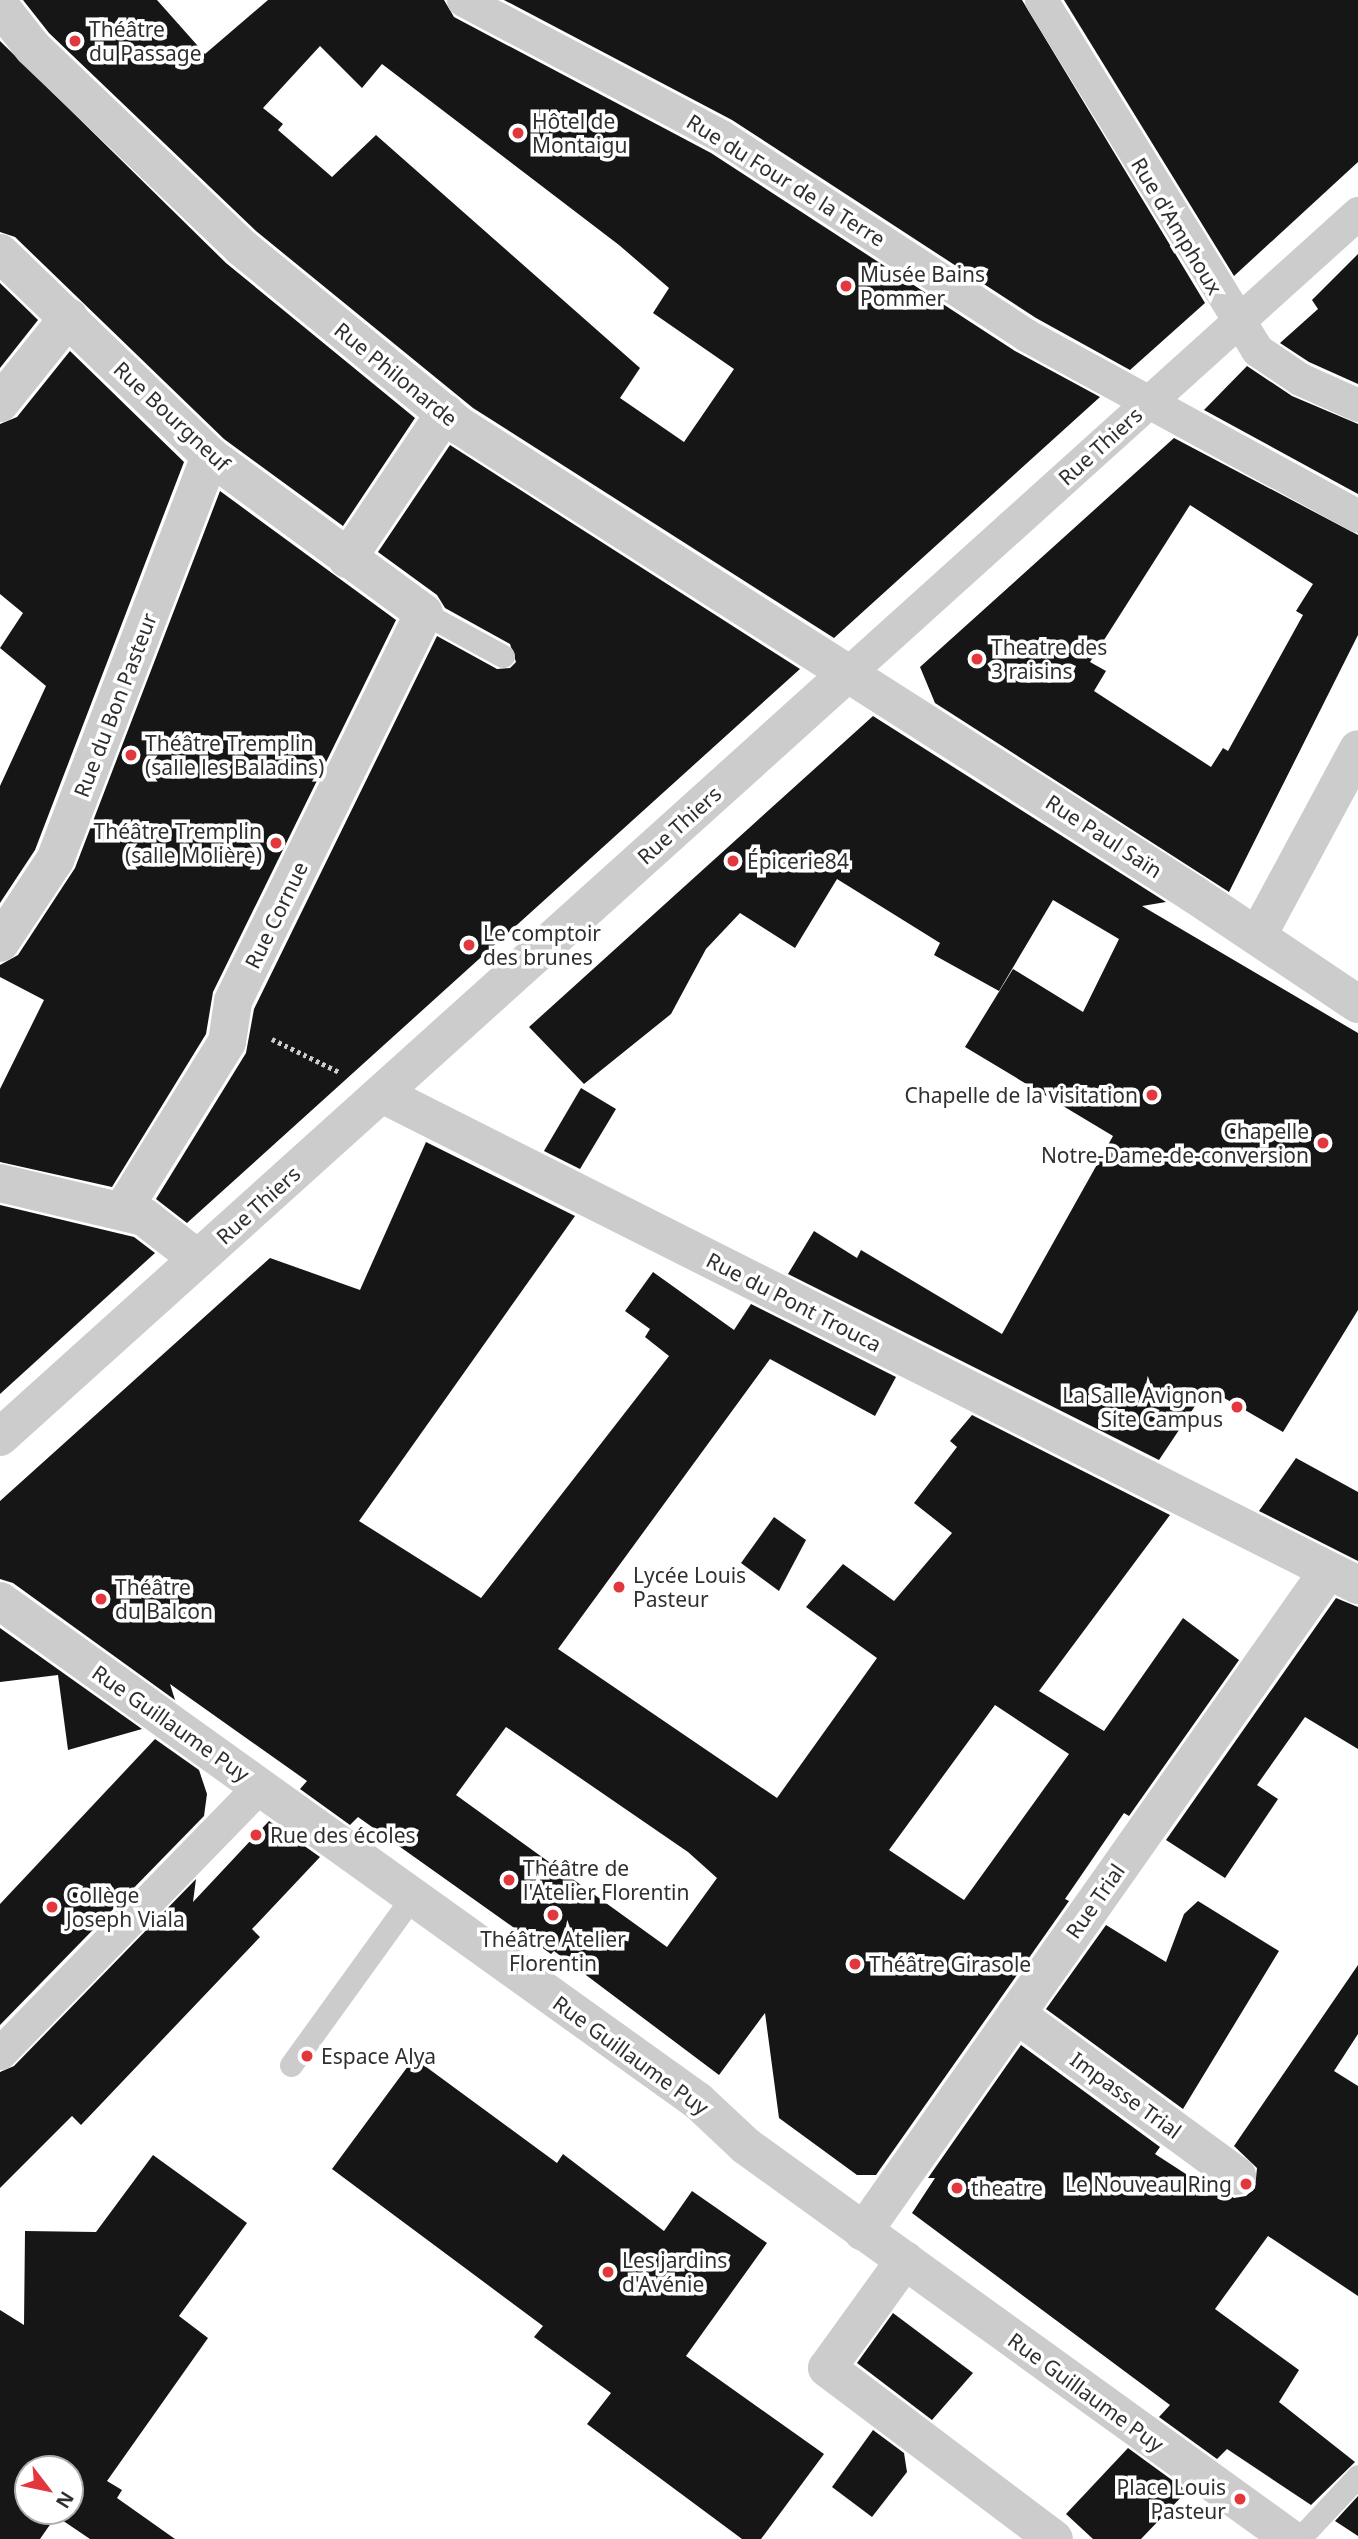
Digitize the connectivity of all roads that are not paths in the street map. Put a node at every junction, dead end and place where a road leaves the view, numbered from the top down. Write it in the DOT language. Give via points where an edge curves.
graph roads {
  1 [pos="463,0"];
  2 [pos="1041,0"];
  3 [pos="0,6"];
  4 [pos="1358,213"];
  5 [pos="0,253"];
  6 [pos="69,317"];
  7 [pos="1236,323"];
  8 [pos="1149,401"];
  9 [pos="0,404"];
  10 [pos="1358,405"];
  11 [pos="445,413"];
  12 [pos="210,456"];
  13 [pos="1358,516"];
  14 [pos="346,559"];
  15 [pos="424,613"];
  16 [pos="503,656"];
  17 [pos="848,673"];
  18 [pos="1358,749"];
  19 [pos="1258,935"];
  20 [pos="0,943"];
  21 [pos="1358,1004"];
  22 [pos="382,1094"];
  23 [pos="0,1183"];
  24 [pos="123,1210"];
  25 [pos="198,1259"];
  26 [pos="0,1437"];
  27 [pos="1343,1578"];
  28 [pos="0,1601"];
  29 [pos="260,1786"];
  30 [pos="412,1897"];
  31 [pos="1016,2014"];
  32 [pos="0,2053"];
  33 [pos="291,2065"];
  34 [pos="1237,2176"];
  35 [pos="863,2232"];
  36 [pos="905,2260"];
  37 [pos="1358,2476"];
  38 [pos="1285,2537"];
  39 [pos="1054,2539"];
  1 -- 8 [label="street, Rue du Four de la Terre" via="721,136 1026,335"];
  2 -- 7 [label="street, Rue d'Amphoux"];
  3 -- 11 [label="street, Rue Philonarde" via="33,48 240,247"];
  4 -- 7 [label="street, Rue Thiers"];
  5 -- 6 [label="street, Rue Bourgneuf"];
  6 -- 9 [label="street"];
  6 -- 12 [label="street, Rue Bourgneuf"];
  7 -- 8 [label="street, Rue Thiers"];
  7 -- 10 [label="street, Rue d'Amphoux" via="1257,351 1300,379"];
  8 -- 13 [label="street, Rue du Four de la Terre"];
  8 -- 17 [label="street, Rue Thiers"];
  11 -- 14 [label="street"];
  11 -- 17 [label="street, Rue Philonarde"];
  12 -- 14 [label="street, Rue Bourgneuf"];
  12 -- 20 [label="street, Rue du Bon Pasteur" via="55,860"];
  14 -- 15 [label="street, Rue Bourgneuf"];
  15 -- 16 [label="lane"];
  15 -- 24 [label="street, Rue Cornue" via="233,1002 227,1042"];
  17 -- 19 [label="street, Rue Paul Saïn"];
  17 -- 22 [label="street, Rue Thiers"];
  18 -- 19 [label="street"];
  19 -- 21 [label="street, Rue Paul Saïn"];
  22 -- 25 [label="street, Rue Thiers"];
  22 -- 27 [label="street, Rue du Pont Trouca"];
  23 -- 24 [label="street"];
  24 -- 25 [label="street" via="144,1217"];
  25 -- 26 [label="street, Rue Thiers"];
  27 -- 31 [label="street, Rue Trial"];
  28 -- 29 [label="street, Rue Guillaume Puy"];
  29 -- 30 [label="street, Rue Guillaume Puy"];
  29 -- 32 [label="street"];
  30 -- 33 [label="lane"];
  30 -- 35 [label="street, Rue Guillaume Puy" via="698,2101 746,2146"];
  31 -- 34 [label="street, Impasse Trial"];
  31 -- 35 [label="street, Rue Trial"];
  35 -- 36 [label="street, Rue Guillaume Puy"];
  36 -- 38 [label="street, Rue Guillaume Puy"];
  36 -- 39 [label="street" via="827,2368"];
  37 -- 38 [label="lane"];
}
